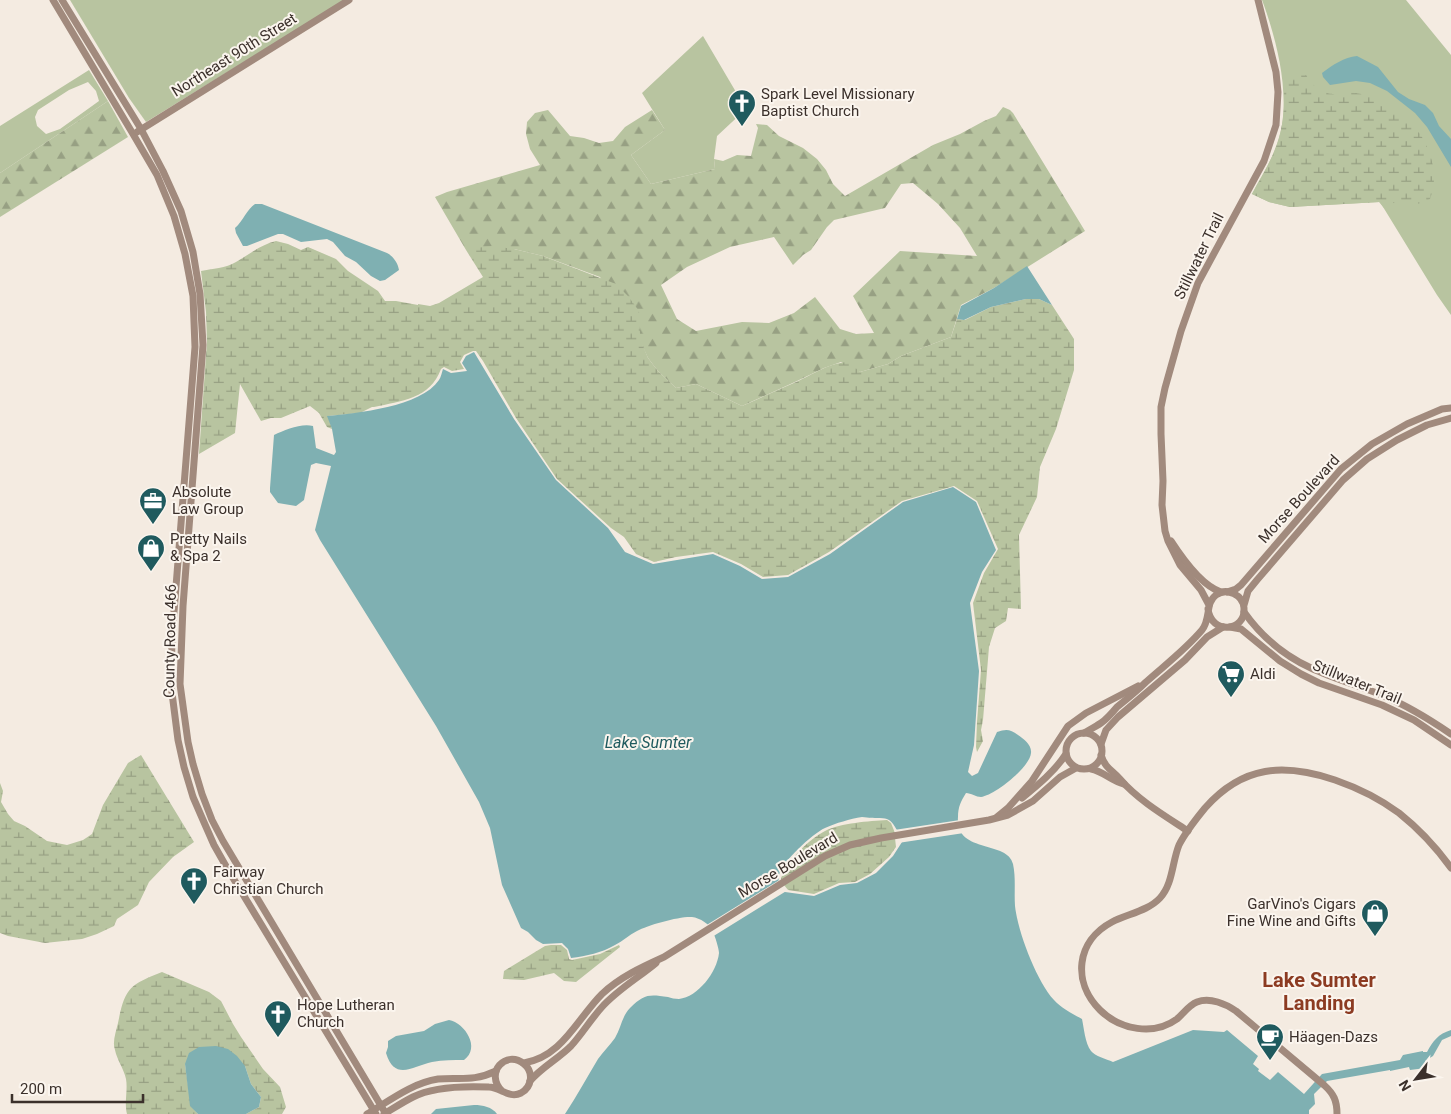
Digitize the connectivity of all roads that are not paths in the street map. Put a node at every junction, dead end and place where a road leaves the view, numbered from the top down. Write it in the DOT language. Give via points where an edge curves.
graph roads {
  1 [pos="53,0"];
  2 [pos="62,0"];
  3 [pos="349,0"];
  4 [pos="1258,0"];
  5 [pos="141,129"];
  6 [pos="133,134"];
  7 [pos="1451,408"];
  8 [pos="1451,418"];
  9 [pos="1165,531"];
  10 [pos="1224,592"];
  11 [pos="1209,607"];
  12 [pos="1244,609"];
  13 [pos="1226,627"];
  14 [pos="1147,681"];
  15 [pos="1084,733"];
  16 [pos="1451,734"];
  17 [pos="1100,744"];
  18 [pos="1451,745"];
  19 [pos="1066,754"];
  20 [pos="1101,755"];
  21 [pos="1076,768"];
  22 [pos="1091,768"];
  23 [pos="1124,784"];
  24 [pos="1008,808"];
  25 [pos="997,817"];
  26 [pos="1188,831"];
  27 [pos="1451,868"];
  28 [pos="664,957"];
  29 [pos="524,1063"];
  30 [pos="496,1071"];
  31 [pos="530,1081"];
  32 [pos="502,1091"];
  33 [pos="381,1105"];
  34 [pos="372,1113"];
  35 [pos="385,1114"];
  36 [pos="1337,1114"];
  1 -- 6 [label="main road, County Road 466"];
  2 -- 5 [label="main road, County Road 466"];
  3 -- 5 [label="main road, Northeast 90th Street"];
  4 -- 9 [label="main road, Stillwater Trail" via="1276,72 1276,125 1264,162 1198,283 1167,379 1161,407"];
  5 -- 6 [label="main road, Northeast 90th Street"];
  5 -- 33 [label="main road, County Road 466" via="181,211 193,252 200,294 203,345 180,684 193,764 212,820 223,841"];
  6 -- 34 [label="main road, County Road 466" via="157,175 174,216 193,296 195,346 171,685 184,767 214,845"];
  7 -- 10 [label="main road, Morse Boulevard" via="1407,424 1372,444 1341,469 1241,585"];
  8 -- 12 [label="main road, Morse Boulevard" via="1397,440 1366,459 1343,480 1248,591"];
  9 -- 10 [label="main road, Stillwater Trail" via="1198,575 1211,588"];
  9 -- 11 [label="main road, Stillwater Trail" via="1180,565 1201,590"];
  10 -- 11 [label="main road" via="1215,595"];
  10 -- 12 [label="main road" via="1238,596"];
  11 -- 13 [label="main road" via="1211,619"];
  11 -- 14 [label="main road, Morse Boulevard" via="1204,627"];
  12 -- 13 [label="main road" via="1239,622"];
  12 -- 16 [label="main road, Stillwater Trail" via="1260,632 1288,656 1423,715"];
  13 -- 17 [label="main road" via="1207,637 1118,717 1106,730"];
  13 -- 18 [label="main road, Stillwater Trail" via="1240,629 1301,674 1414,720"];
  14 -- 15 [label="main road, Morse Boulevard" via="1101,723"];
  14 -- 24 [label="main road, Morse Boulevard" via="1068,726 1032,782"];
  15 -- 17 [label="main road" via="1097,738"];
  15 -- 19 [label="main road" via="1071,738"];
  17 -- 20 [label="main road"];
  19 -- 21 [label="main road" via="1070,764"];
  19 -- 24 [label="main road, Morse Boulevard" via="1051,772"];
  20 -- 22 [label="main road"];
  20 -- 23 [label="main road" via="1108,768"];
  21 -- 22 [label="main road"];
  21 -- 25 [label="main road, Morse Boulevard" via="1025,806"];
  22 -- 23 [label="main road"];
  23 -- 26 [label="main road"];
  24 -- 25 [label="main road, Morse Boulevard"];
  25 -- 28 [label="main road, Morse Boulevard" via="850,845 824,856"];
  26 -- 27 [label="main road" via="1220,792 1236,782 1266,771 1300,770 1341,782 1378,799 1411,823"];
  26 -- 36 [label="main road" via="1179,845 1169,882 1160,898 1103,928 1086,948 1081,965 1087,992 1101,1011 1121,1023 1153,1029 1176,1019 1197,1002 1220,1002 1229,1006 1324,1085 1333,1094"];
  28 -- 29 [label="main road, Morse Boulevard" via="619,980 598,999 565,1040 540,1059"];
  28 -- 31 [label="main road, Morse Boulevard" via="614,994 570,1046"];
  29 -- 30 [label="main road" via="507,1060"];
  29 -- 31 [label="main road"];
  30 -- 32 [label="main road" via="496,1083"];
  30 -- 33 [label="main road" via="481,1077 437,1080 400,1093"];
  31 -- 32 [label="main road" via="521,1093 510,1095"];
  32 -- 35 [label="main road" via="491,1087 436,1089 414,1096"];
  33 -- 34 [label="main road"];
  33 -- 35 [label="main road, County Road 466"];
}
